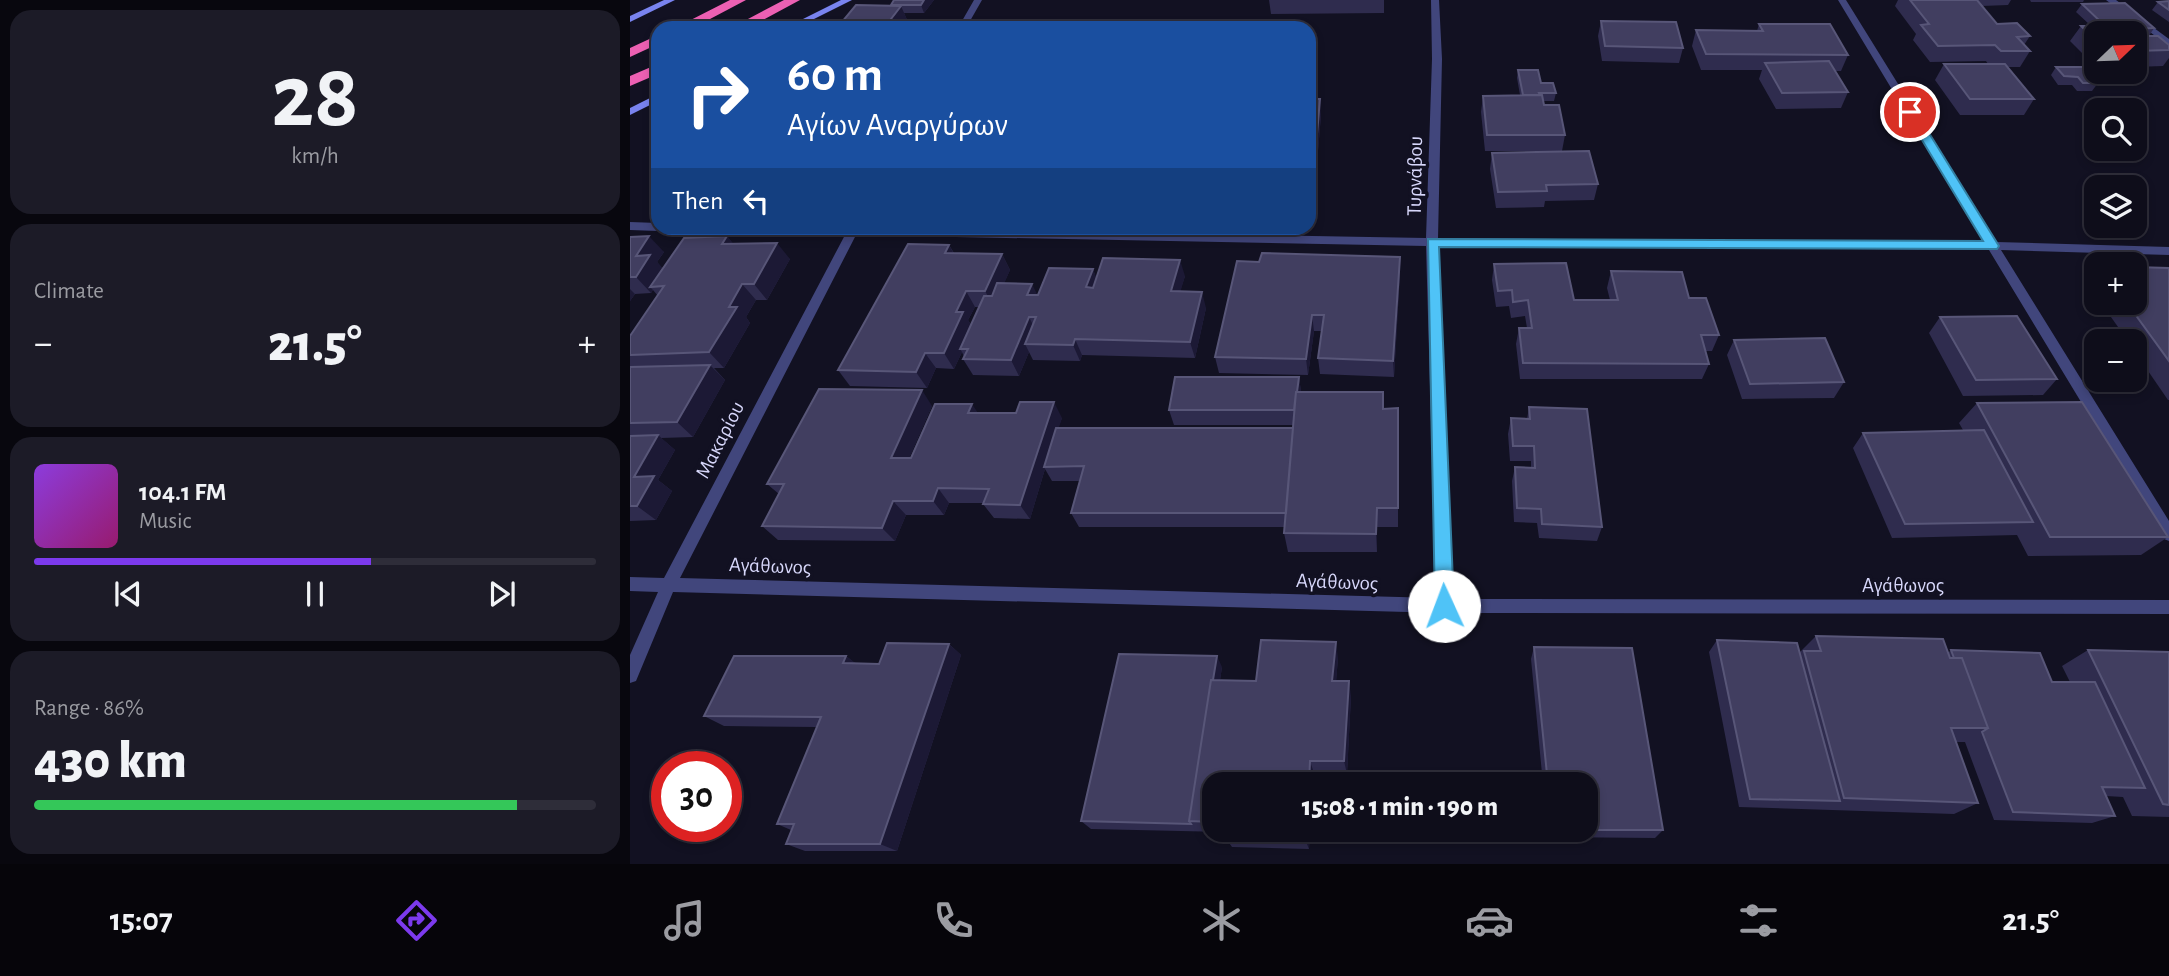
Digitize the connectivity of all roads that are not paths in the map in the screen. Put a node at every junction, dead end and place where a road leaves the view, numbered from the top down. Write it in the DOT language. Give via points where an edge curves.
graph roads {
  1 [pos="671,0"];
  2 [pos="740,0"];
  3 [pos="794,0"];
  4 [pos="848,0"];
  5 [pos="978,0"];
  6 [pos="1435,0"];
  7 [pos="1842,0"];
  8 [pos="2110,0"];
  9 [pos="630,19"];
  10 [pos="696,21"];
  11 [pos="752,21"];
  12 [pos="804,21"];
  13 [pos="966,21"];
  14 [pos="651,42"];
  15 [pos="2169,43"];
  16 [pos="630,53"];
  17 [pos="651,72"];
  18 [pos="630,82"];
  19 [pos="651,101"];
  20 [pos="630,112"];
  21 [pos="630,226"];
  22 [pos="651,227"];
  23 [pos="850,235"];
  24 [pos="1120,235"];
  25 [pos="1432,242"];
  26 [pos="1992,246"];
  27 [pos="2169,251"];
  28 [pos="2169,534"];
  29 [pos="630,584"];
  30 [pos="669,584"];
  31 [pos="1444,606"];
  32 [pos="2169,607"];
  33 [pos="630,675"];
  1 -- 9 [label="main road"];
  2 -- 10 [label="highway"];
  3 -- 11 [label="highway"];
  4 -- 12 [label="main road"];
  5 -- 13 [label="street"];
  6 -- 25 [label="street, Τυρνάβου"];
  7 -- 26 [label="street"];
  8 -- 15 [label="street"];
  14 -- 16 [label="highway"];
  17 -- 18 [label="highway"];
  19 -- 20 [label="main road"];
  21 -- 22 [label="street"];
  23 -- 30 [label="street, Μακαρίου"];
  24 -- 25 [label="street"];
  25 -- 26 [label="street"];
  25 -- 31 [label="street, Τυρνάβου"];
  26 -- 27 [label="street"];
  26 -- 28 [label="street"];
  29 -- 30 [label="street, Αγάθωνος"];
  30 -- 31 [label="street, Αγάθωνος"];
  30 -- 33 [label="street, Μακαρίου"];
  31 -- 32 [label="street, Αγάθωνος"];
}
